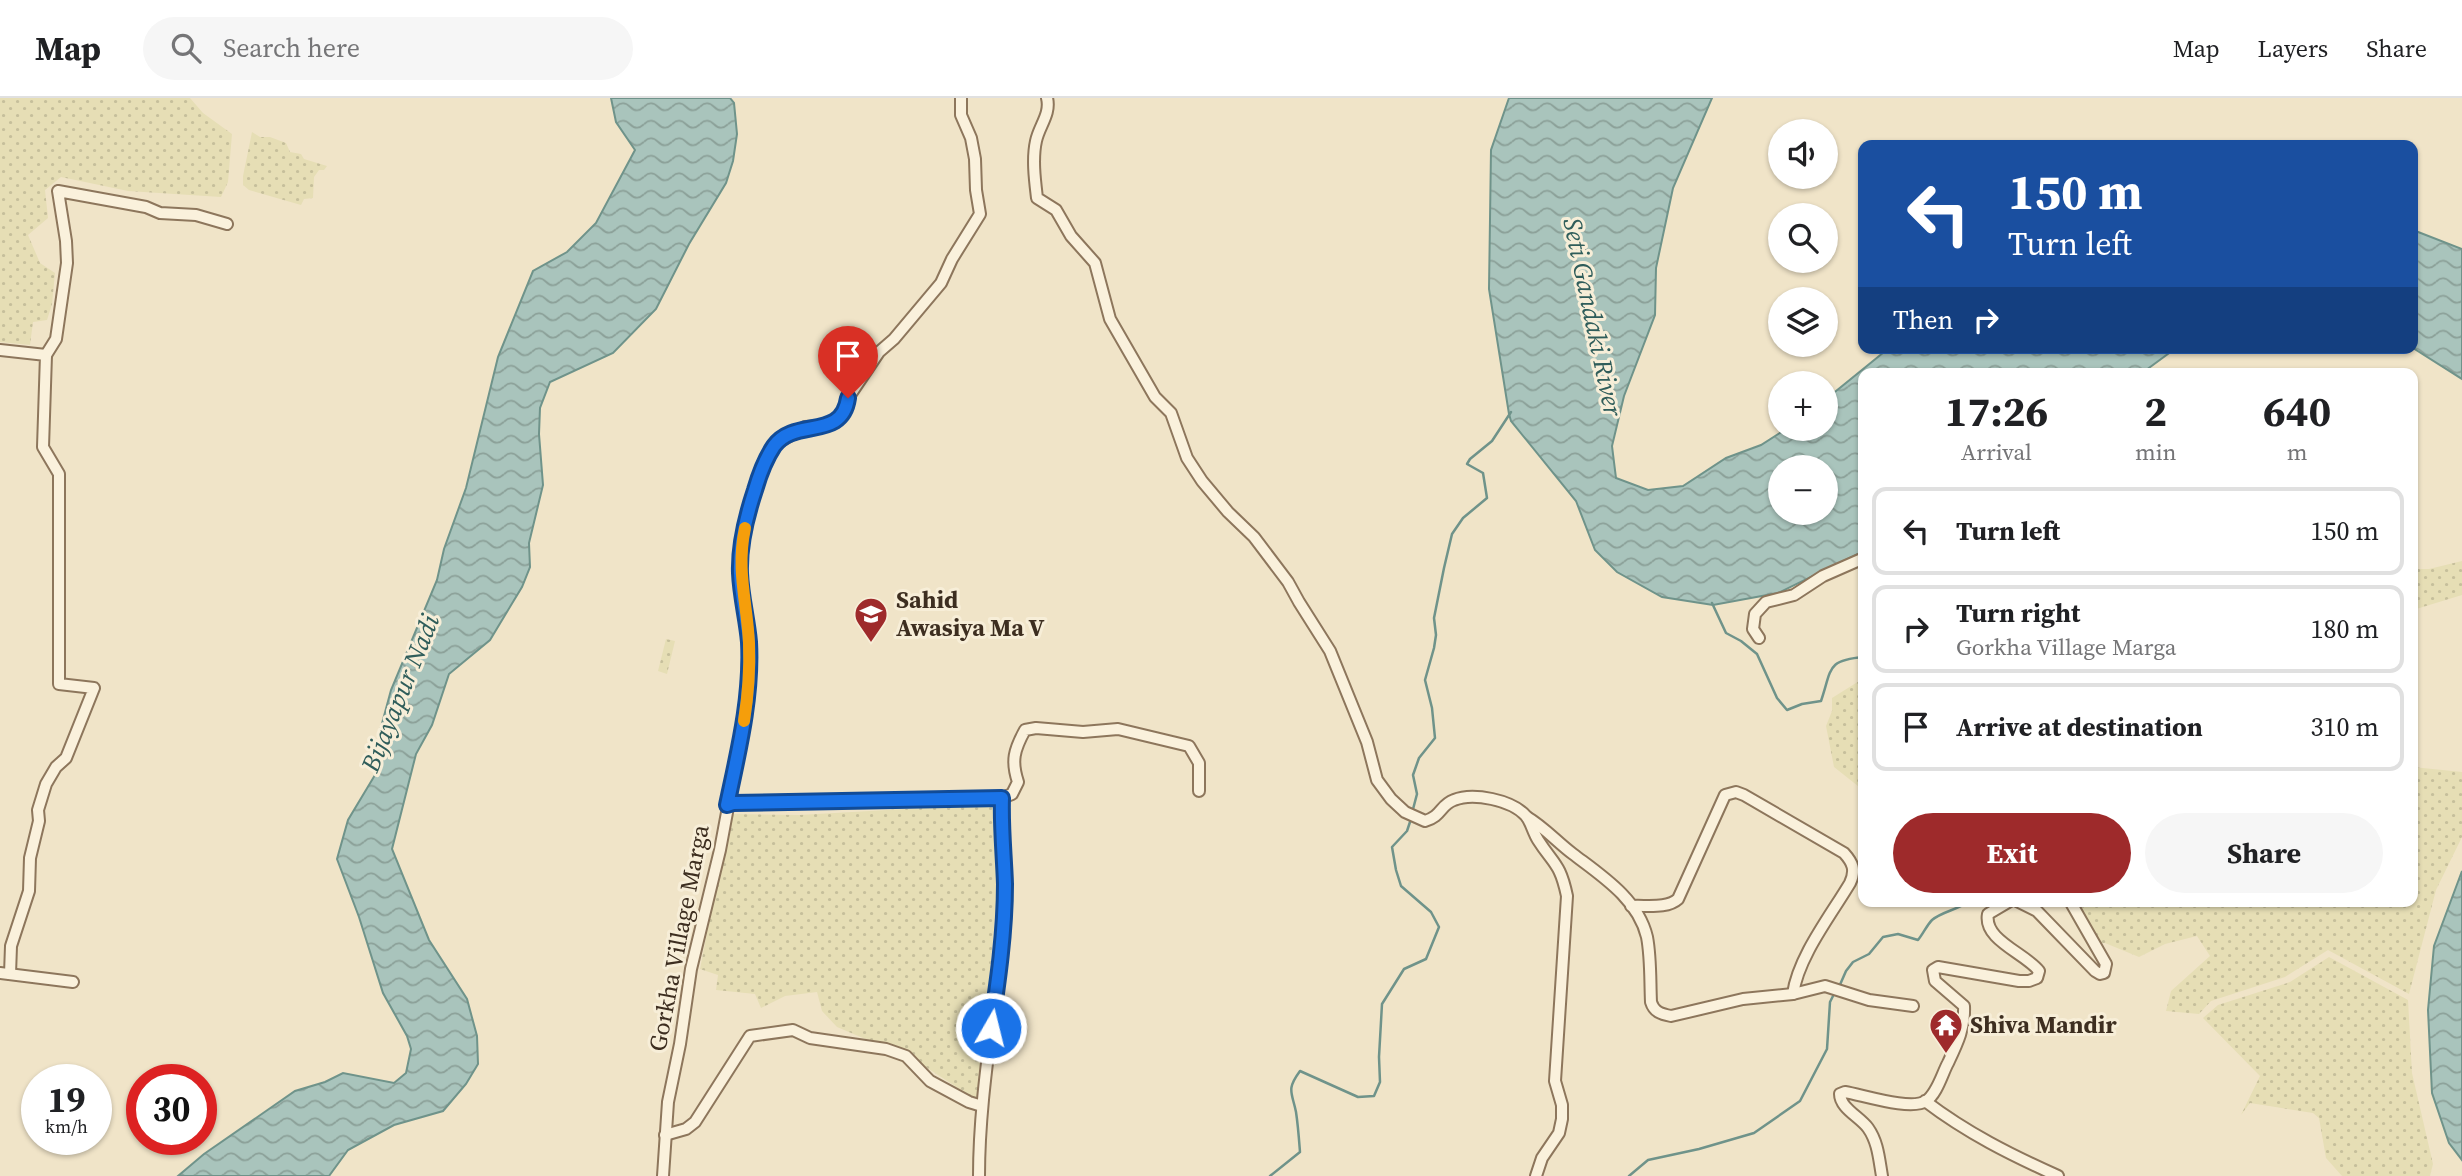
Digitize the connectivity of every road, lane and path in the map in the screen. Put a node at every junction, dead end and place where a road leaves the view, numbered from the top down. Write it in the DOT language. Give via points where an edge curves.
graph roads {
  1 [pos="961,98"];
  2 [pos="1047,98"];
  3 [pos="228,224"];
  4 [pos="0,350"];
  5 [pos="46,355"];
  6 [pos="1858,561"];
  7 [pos="1759,638"];
  8 [pos="1199,792"];
  9 [pos="1002,798"];
  10 [pos="727,805"];
  11 [pos="1527,817"];
  12 [pos="1631,906"];
  13 [pos="2000,907"];
  14 [pos="2029,907"];
  15 [pos="2073,907"];
  16 [pos="5,974"];
  17 [pos="73,982"];
  18 [pos="1793,994"];
  19 [pos="1913,1006"];
  20 [pos="1926,1101"];
  21 [pos="982,1106"];
  22 [pos="665,1135"];
  23 [pos="663,1176"];
  24 [pos="979,1176"];
  25 [pos="1536,1176"];
  26 [pos="1882,1176"];
  27 [pos="2058,1176"];
  1 -- 10 [label="street, Gorkha Village Marga" via="961,116 975,159 980,214 941,284 879,352 837,421 805,428 774,444 755,488 741,547 749,643 745,716"];
  2 -- 11 [label="street" via="1049,105 1036,141 1037,198 1056,210 1095,263 1111,319 1155,397 1171,413 1187,458 1288,582 1330,650 1367,742 1377,780 1405,812 1425,821 1436,818 1453,800 1473,797 1503,803"];
  3 -- 5 [label="street" via="58,191 67,263 56,339"];
  4 -- 5 [label="street"];
  5 -- 16 [label="street" via="43,447 59,474 59,684 94,688 66,758 51,775 38,810 29,891"];
  6 -- 7 [label="street" via="1794,595 1766,602 1755,614 1753,629"];
  8 -- 9 [label="street" via="1199,763 1189,746 1118,729 1036,728 1025,730 1017,745 1013,766 1018,782 1012,794"];
  9 -- 10 [label="street"];
  9 -- 21 [label="street" via="1003,920"];
  10 -- 22 [label="street, Gorkha Village Marga" via="691,969"];
  11 -- 12 [label="street" via="1595,869"];
  11 -- 25 [label="street" via="1562,873 1567,896 1555,1081 1562,1119"];
  12 -- 18 [label="street" via="1647,938 1651,1002 1660,1014 1671,1016 1743,999"];
  12 -- 18 [label="street" via="1672,904 1678,899 1725,795 1744,795 1844,853 1853,868 1850,883 1801,964"];
  13 -- 20 [label="street" via="1988,914 1990,929 2034,964 2037,978 2019,981 1947,967 1933,970 1935,981 1964,1006 1965,1019"];
  14 -- 15 [label="street" via="2095,971 2104,973 2106,964"];
  16 -- 17 [label="street"];
  18 -- 19 [label="street" via="1825,986 1869,1000"];
  20 -- 26 [label="street" via="1902,1104 1840,1094 1842,1103 1875,1140"];
  20 -- 27 [label="street" via="2003,1151"];
  21 -- 22 [label="street" via="930,1081 906,1056 856,1043 810,1038 793,1030 772,1031 751,1036 695,1122"];
  21 -- 24 [label="street"];
  22 -- 23 [label="street, Gorkha Village Marga"];
}
